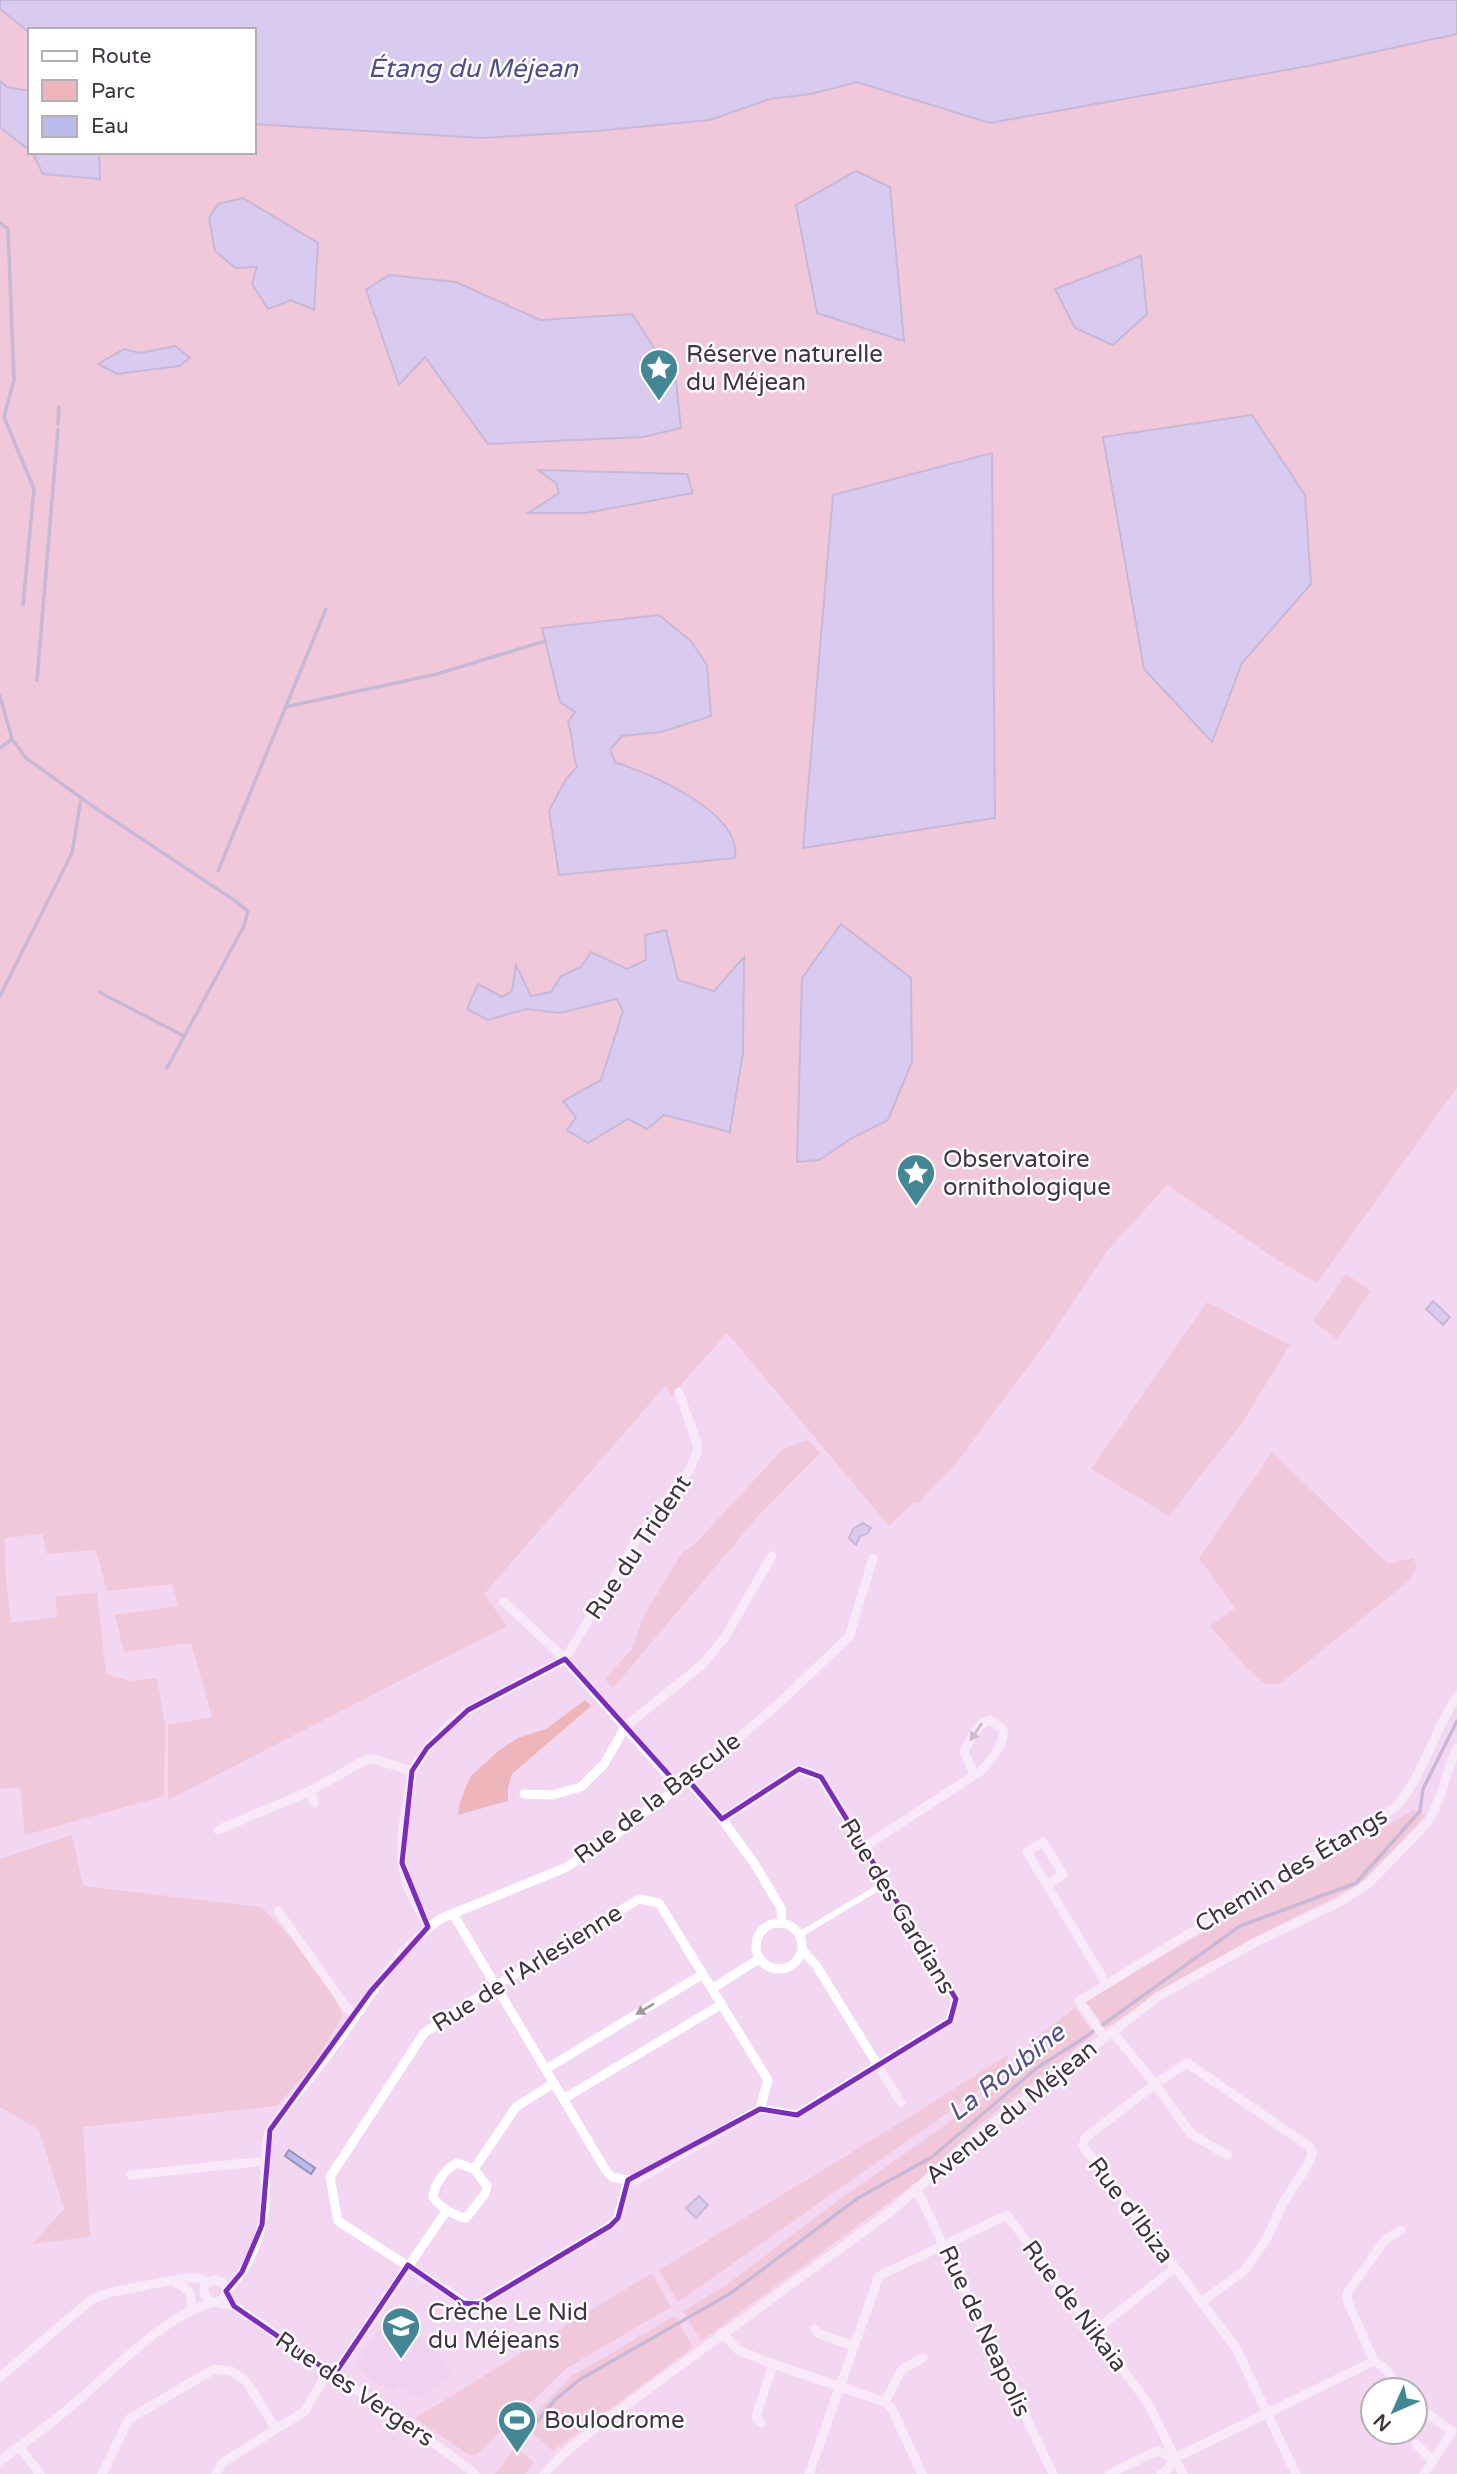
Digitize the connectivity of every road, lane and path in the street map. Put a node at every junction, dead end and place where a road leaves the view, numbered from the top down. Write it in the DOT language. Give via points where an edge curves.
graph roads {
  1 [pos="679,1392"];
  2 [pos="772,1556"];
  3 [pos="873,1559"];
  4 [pos="504,1602"];
  5 [pos="565,1659"];
  6 [pos="1457,1696"];
  7 [pos="626,1726"];
  8 [pos="1457,1748"];
  9 [pos="412,1771"];
  10 [pos="974,1775"];
  11 [pos="688,1780"];
  12 [pos="678,1787"];
  13 [pos="310,1791"];
  14 [pos="524,1794"];
  15 [pos="314,1803"];
  16 [pos="722,1819"];
  17 [pos="218,1830"];
  18 [pos="864,1847"];
  19 [pos="886,1883"];
  20 [pos="1047,1885"];
  21 [pos="278,1911"];
  22 [pos="453,1914"];
  23 [pos="782,1924"];
  24 [pos="429,1927"];
  25 [pos="799,1935"];
  26 [pos="802,1950"];
  27 [pos="760,1959"];
  28 [pos="703,1974"];
  29 [pos="1106,1983"];
  30 [pos="495,1986"];
  31 [pos="713,1988"];
  32 [pos="722,2004"];
  33 [pos="355,2015"];
  34 [pos="1108,2034"];
  35 [pos="877,2066"];
  36 [pos="546,2069"];
  37 [pos="554,2083"];
  38 [pos="1156,2084"];
  39 [pos="565,2098"];
  40 [pos="901,2103"];
  41 [pos="760,2109"];
  42 [pos="1227,2155"];
  43 [pos="265,2161"];
  44 [pos="474,2169"];
  45 [pos="131,2175"];
  46 [pos="628,2180"];
  47 [pos="916,2188"];
  48 [pos="447,2210"];
  49 [pos="1401,2230"];
  50 [pos="944,2245"];
  51 [pos="408,2265"];
  52 [pos="1175,2268"];
  53 [pos="242,2272"];
  54 [pos="174,2281"];
  55 [pos="220,2281"];
  56 [pos="208,2282"];
  57 [pos="226,2292"];
  58 [pos="204,2294"];
  59 [pos="215,2302"];
  60 [pos="1201,2302"];
  61 [pos="234,2306"];
  62 [pos="194,2309"];
  63 [pos="815,2329"];
  64 [pos="1094,2331"];
  65 [pos="722,2333"];
  66 [pos="854,2346"];
  67 [pos="923,2357"];
  68 [pos="1374,2361"];
  69 [pos="773,2364"];
  70 [pos="331,2373"];
  71 [pos="1391,2376"];
  72 [pos="0,2377"];
  73 [pos="840,2388"];
  74 [pos="885,2402"];
  75 [pos="1429,2413"];
  76 [pos="1267,2414"];
  77 [pos="761,2423"];
  78 [pos="1455,2427"];
  79 [pos="276,2429"];
  80 [pos="1418,2446"];
  81 [pos="19,2447"];
  82 [pos="1175,2458"];
  83 [pos="0,2461"];
  84 [pos="1433,2461"];
  85 [pos="470,2472"];
  86 [pos="40,2474"];
  87 [pos="102,2474"];
  88 [pos="216,2474"];
  89 [pos="544,2474"];
  90 [pos="809,2474"];
  91 [pos="922,2474"];
  92 [pos="1053,2474"];
  93 [pos="1109,2474"];
  94 [pos="1161,2474"];
  95 [pos="1183,2474"];
  96 [pos="1296,2474"];
  97 [pos="1424,2474"];
  1 -- 5 [label="street, Rue du Trident" via="697,1444 690,1469 634,1544"];
  2 -- 7 [label="street" via="725,1637 703,1664"];
  3 -- 11 [label="street, Rue de la Bascule" via="849,1637"];
  4 -- 5 [label="street"];
  5 -- 7 [label="street"];
  5 -- 9 [label="street" via="468,1710 447,1726"];
  6 -- 29 [label="street, Chemin des Étangs" via="1396,1807"];
  7 -- 12 [label="street"];
  7 -- 14 [label="street" via="604,1764 581,1787 552,1796"];
  8 -- 34 [label="street, Avenue du Méjean" via="1427,1823 1369,1883 1169,1990"];
  9 -- 13 [label="street" via="367,1759"];
  9 -- 24 [label="street" via="402,1863 408,1888"];
  10 -- 10 [label="street, one-way" via="1004,1737 1003,1729 990,1720 983,1722 964,1751"];
  10 -- 18 [label="street"];
  11 -- 12 [label="street, Rue de la Bascule"];
  11 -- 16 [label="street"];
  12 -- 22 [label="street, Rue de la Bascule" via="565,1868"];
  13 -- 15 [label="street"];
  13 -- 17 [label="street"];
  16 -- 18 [label="street, Rue des Gardians" via="799,1769 821,1777"];
  16 -- 23 [label="street" via="781,1908"];
  18 -- 19 [label="street, Rue des Gardians"];
  19 -- 25 [label="street"];
  19 -- 35 [label="street, Rue des Gardians" via="956,1999 950,2021"];
  20 -- 20 [label="street" via="1027,1852 1043,1842 1063,1875"];
  20 -- 29 [label="street"];
  21 -- 33 [label="street"];
  22 -- 24 [label="street, Rue de la Bascule"];
  22 -- 30 [label="street"];
  23 -- 25 [label="street"];
  23 -- 27 [label="street" via="768,1926 757,1937"];
  24 -- 33 [label="street, Rue de la Bascule" via="398,1958"];
  25 -- 26 [label="street"];
  26 -- 27 [label="street" via="794,1964 780,1970"];
  26 -- 35 [label="street" via="816,1965"];
  27 -- 31 [label="street"];
  28 -- 30 [label="street, Rue de l'Arlesienne" via="659,1903 639,1899"];
  28 -- 31 [label="street, Rue de l'Arlesienne"];
  28 -- 36 [label="street, one-way"];
  29 -- 34 [label="street, Chemin des Étangs" via="1081,2004"];
  30 -- 36 [label="street"];
  30 -- 51 [label="street, Rue de l'Arlesienne" via="424,2033 330,2177 338,2221"];
  31 -- 32 [label="street, Rue de l'Arlesienne"];
  32 -- 39 [label="street"];
  32 -- 41 [label="street, Rue de l'Arlesienne" via="768,2080"];
  33 -- 43 [label="street, Rue de la Bascule" via="270,2130"];
  34 -- 38 [label="street"];
  34 -- 47 [label="street, Avenue du Méjean"];
  35 -- 40 [label="street"];
  35 -- 41 [label="street, Rue des Gardians" via="797,2115"];
  36 -- 37 [label="street"];
  37 -- 39 [label="street"];
  37 -- 44 [label="street" via="516,2107"];
  38 -- 42 [label="street" via="1191,2134"];
  38 -- 52 [label="street, Rue d'Ibiza" via="1085,2138 1083,2146"];
  38 -- 60 [label="street" via="1187,2063 1310,2147 1312,2153 1266,2240 1244,2270"];
  39 -- 46 [label="street" via="605,2169 612,2177"];
  41 -- 46 [label="street" via="636,2180"];
  43 -- 45 [label="street"];
  43 -- 53 [label="street, Rue de la Bascule" via="262,2225"];
  44 -- 48 [label="street" via="454,2164 434,2190 433,2197"];
  44 -- 48 [label="street" via="487,2186 485,2194 466,2218"];
  46 -- 51 [label="street, Rue de l'Arlesienne" via="618,2218 610,2226 479,2304 463,2303"];
  47 -- 50 [label="street, Rue de Neapolis"];
  47 -- 65 [label="street, Avenue du Méjean" via="890,2212"];
  48 -- 51 [label="street"];
  49 -- 68 [label="street" via="1385,2239 1348,2293"];
  50 -- 64 [label="street, Rue de Nikaia" via="1007,2215"];
  50 -- 66 [label="street" via="879,2276"];
  50 -- 92 [label="street, Rue de Neapolis"];
  51 -- 70 [label="street"];
  52 -- 60 [label="street, Rue d'Ibiza"];
  52 -- 64 [label="street"];
  53 -- 55 [label="street"];
  53 -- 57 [label="street, Rue de la Bascule"];
  54 -- 56 [label="street" via="198,2278"];
  54 -- 58 [label="street" via="194,2285"];
  54 -- 62 [label="street" via="190,2292"];
  54 -- 72 [label="street" via="92,2300"];
  55 -- 56 [label="street"];
  55 -- 57 [label="street"];
  56 -- 58 [label="street"];
  57 -- 59 [label="street"];
  57 -- 61 [label="street, Rue des Vergers"];
  58 -- 59 [label="street"];
  58 -- 62 [label="street"];
  59 -- 61 [label="street, Rue des Vergers"];
  59 -- 62 [label="street"];
  60 -- 76 [label="street, Rue d'Ibiza" via="1236,2348"];
  61 -- 70 [label="street, Rue des Vergers"];
  62 -- 81 [label="street" via="133,2350"];
  63 -- 66 [label="street"];
  64 -- 82 [label="street, Rue de Nikaia" via="1149,2403"];
  65 -- 69 [label="street" via="738,2350"];
  65 -- 89 [label="street, Avenue du Méjean" via="590,2432"];
  66 -- 73 [label="street"];
  67 -- 74 [label="street" via="902,2369"];
  68 -- 71 [label="street"];
  68 -- 76 [label="street"];
  69 -- 73 [label="street"];
  69 -- 77 [label="street" via="756,2417"];
  70 -- 79 [label="street" via="305,2410"];
  70 -- 85 [label="street, Rue des Vergers"];
  73 -- 74 [label="street"];
  73 -- 90 [label="street"];
  74 -- 91 [label="street"];
  75 -- 78 [label="street"];
  76 -- 82 [label="street"];
  76 -- 96 [label="street, Rue d'Ibiza"];
  78 -- 84 [label="street"];
  79 -- 87 [label="street" via="246,2381 231,2371 214,2369 129,2419"];
  79 -- 88 [label="street" via="222,2463"];
  80 -- 84 [label="street"];
  81 -- 83 [label="street"];
  81 -- 86 [label="street"];
  82 -- 93 [label="street" via="1157,2451"];
  82 -- 94 [label="street"];
  82 -- 95 [label="street, Rue de Nikaia"];
  84 -- 97 [label="street"];
}
